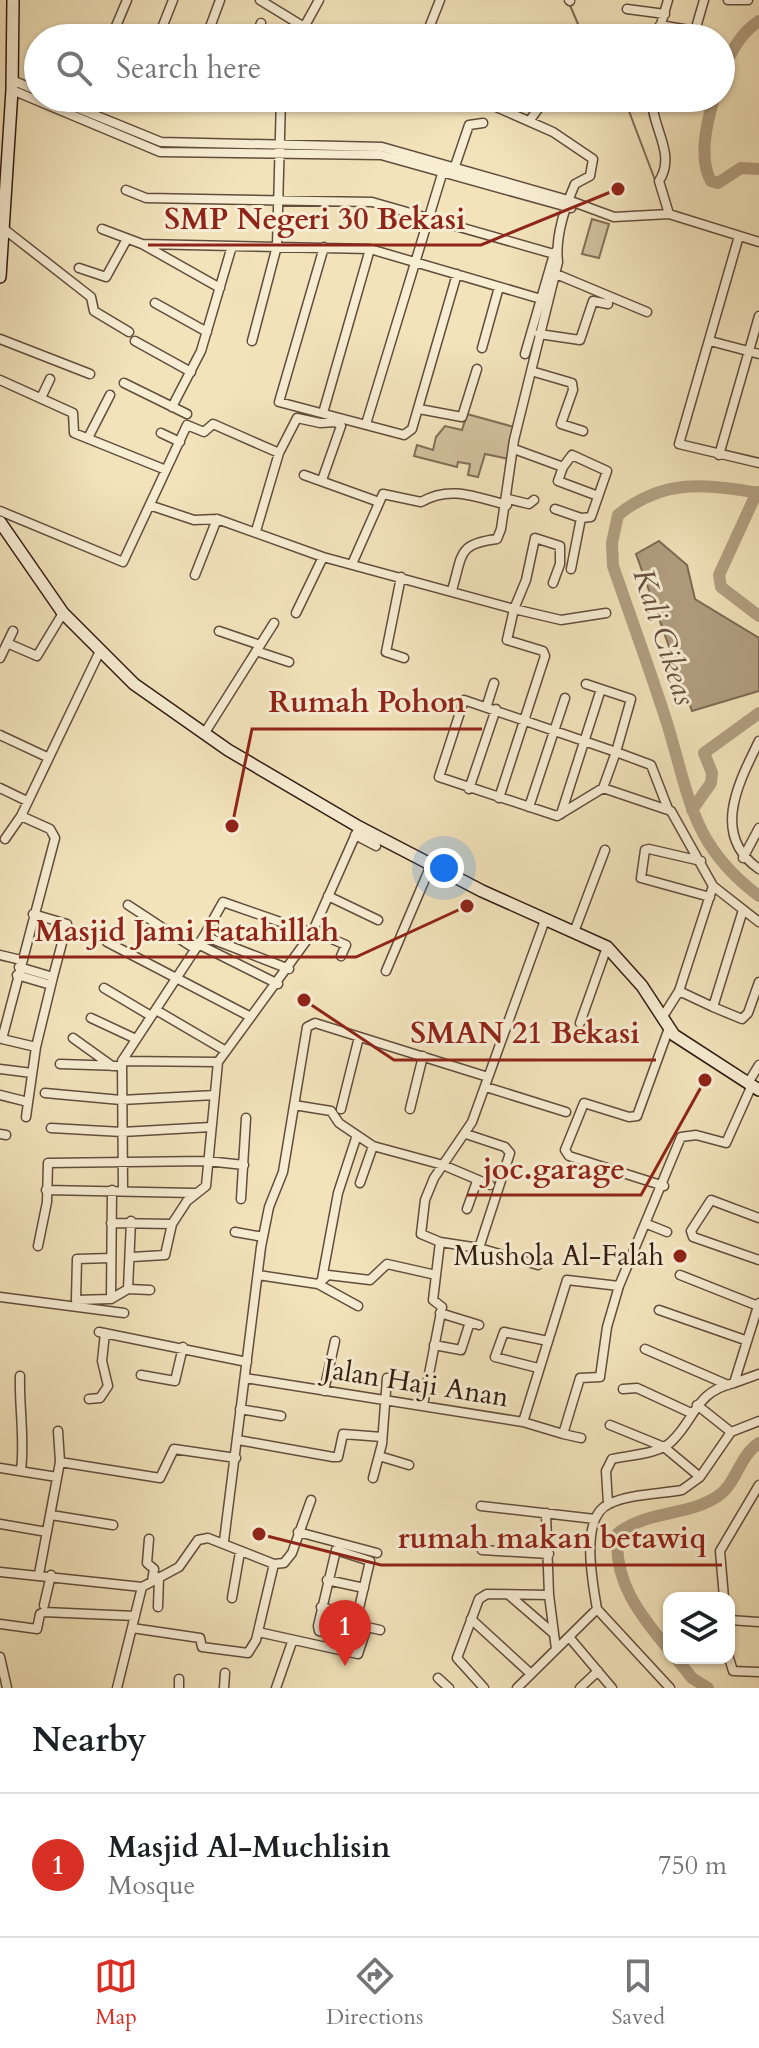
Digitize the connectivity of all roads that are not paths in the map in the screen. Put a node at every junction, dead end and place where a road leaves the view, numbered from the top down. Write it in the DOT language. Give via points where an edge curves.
graph roads {
  1 [pos="13,0"];
  2 [pos="127,0"];
  3 [pos="173,0"];
  4 [pos="220,0"];
  5 [pos="260,0"];
  6 [pos="319,0"];
  7 [pos="440,0"];
  8 [pos="668,0"];
  9 [pos="704,0"];
  10 [pos="728,0"];
  11 [pos="748,0"];
  12 [pos="627,9"];
  13 [pos="665,14"];
  14 [pos="117,24"];
  15 [pos="164,24"];
  16 [pos="211,24"];
  17 [pos="296,24"];
  18 [pos="306,24"];
  19 [pos="431,24"];
  20 [pos="660,24"];
  21 [pos="697,24"];
  22 [pos="12,85"];
  23 [pos="24,88"];
  24 [pos="24,90"];
  25 [pos="73,112"];
  26 [pos="75,112"];
  27 [pos="281,112"];
  28 [pos="502,112"];
  29 [pos="536,112"];
  30 [pos="653,112"];
  31 [pos="78,114"];
  32 [pos="530,120"];
  33 [pos="483,123"];
  34 [pos="280,150"];
  35 [pos="454,169"];
  36 [pos="443,170"];
  37 [pos="126,190"];
  38 [pos="278,201"];
  39 [pos="567,204"];
  40 [pos="669,214"];
  41 [pos="427,218"];
  42 [pos="4,229"];
  43 [pos="102,229"];
  44 [pos="739,236"];
  45 [pos="127,239"];
  46 [pos="759,242"];
  47 [pos="142,244"];
  48 [pos="232,246"];
  49 [pos="277,246"];
  50 [pos="324,247"];
  51 [pos="370,249"];
  52 [pos="556,252"];
  53 [pos="413,261"];
  54 [pos="79,268"];
  55 [pos="457,274"];
  56 [pos="556,274"];
  57 [pos="0,277"];
  58 [pos="499,287"];
  59 [pos="220,288"];
  60 [pos="541,299"];
  61 [pos="155,303"];
  62 [pos="608,304"];
  63 [pos="647,312"];
  64 [pos="759,316"];
  65 [pos="129,332"];
  66 [pos="207,332"];
  67 [pos="539,334"];
  68 [pos="0,339"];
  69 [pos="135,341"];
  70 [pos="252,341"];
  71 [pos="710,341"];
  72 [pos="482,348"];
  73 [pos="749,352"];
  74 [pos="525,354"];
  75 [pos="759,354"];
  76 [pos="477,369"];
  77 [pos="531,371"];
  78 [pos="191,372"];
  79 [pos="90,374"];
  80 [pos="50,379"];
  81 [pos="0,380"];
  82 [pos="124,383"];
  83 [pos="110,395"];
  84 [pos="41,398"];
  85 [pos="172,407"];
  86 [pos="419,409"];
  87 [pos="323,413"];
  88 [pos="187,414"];
  89 [pos="366,424"];
  90 [pos="583,431"];
  91 [pos="161,433"];
  92 [pos="88,438"];
  93 [pos="180,442"];
  94 [pos="514,449"];
  95 [pos="279,453"];
  96 [pos="719,455"];
  97 [pos="759,463"];
  98 [pos="563,467"];
  99 [pos="166,470"];
  100 [pos="304,475"];
  101 [pos="322,480"];
  102 [pos="598,496"];
  103 [pos="534,500"];
  104 [pos="379,502"];
  105 [pos="508,502"];
  106 [pos="152,506"];
  107 [pos="555,509"];
  108 [pos="0,511"];
  109 [pos="581,518"];
  110 [pos="217,519"];
  111 [pos="0,522"];
  112 [pos="256,531"];
  113 [pos="323,557"];
  114 [pos="352,564"];
  115 [pos="571,569"];
  116 [pos="195,575"];
  117 [pos="401,577"];
  118 [pos="553,583"];
  119 [pos="452,590"];
  120 [pos="514,609"];
  121 [pos="63,613"];
  122 [pos="296,613"];
  123 [pos="606,613"];
  124 [pos="274,623"];
  125 [pos="13,631"];
  126 [pos="219,631"];
  127 [pos="7,643"];
  128 [pos="258,648"];
  129 [pos="99,653"];
  130 [pos="0,658"];
  131 [pos="404,658"];
  132 [pos="289,662"];
  133 [pos="494,683"];
  134 [pos="586,684"];
  135 [pos="601,689"];
  136 [pos="565,698"];
  137 [pos="492,707"];
  138 [pos="525,718"];
  139 [pos="554,729"];
  140 [pos="204,734"];
  141 [pos="0,735"];
  142 [pos="585,740"];
  143 [pos="759,741"];
  144 [pos="616,752"];
  145 [pos="756,754"];
  146 [pos="47,757"];
  147 [pos="0,788"];
  148 [pos="603,788"];
  149 [pos="469,789"];
  150 [pos="499,798"];
  151 [pos="27,801"];
  152 [pos="529,807"];
  153 [pos="668,809"];
  154 [pos="561,815"];
  155 [pos="21,816"];
  156 [pos="759,828"];
  157 [pos="357,831"];
  158 [pos="5,839"];
  159 [pos="376,846"];
  160 [pos="605,850"];
  161 [pos="743,858"];
  162 [pos="701,861"];
  163 [pos="431,865"];
  164 [pos="759,869"];
  165 [pos="713,886"];
  166 [pos="328,896"];
  167 [pos="710,897"];
  168 [pos="128,905"];
  169 [pos="743,910"];
  170 [pos="33,914"];
  171 [pos="378,920"];
  172 [pos="545,920"];
  173 [pos="759,922"];
  174 [pos="313,932"];
  175 [pos="574,932"];
  176 [pos="107,942"];
  177 [pos="199,943"];
  178 [pos="607,947"];
  179 [pos="0,955"];
  180 [pos="341,956"];
  181 [pos="19,967"];
  182 [pos="289,969"];
  183 [pos="386,971"];
  184 [pos="176,978"];
  185 [pos="52,981"];
  186 [pos="759,982"];
  187 [pos="278,984"];
  188 [pos="104,988"];
  189 [pos="0,989"];
  190 [pos="679,991"];
  191 [pos="12,992"];
  192 [pos="713,1007"];
  193 [pos="154,1013"];
  194 [pos="251,1017"];
  195 [pos="91,1018"];
  196 [pos="580,1023"];
  197 [pos="666,1023"];
  198 [pos="359,1037"];
  199 [pos="73,1038"];
  200 [pos="136,1039"];
  201 [pos="1,1041"];
  202 [pos="36,1047"];
  203 [pos="226,1051"];
  204 [pos="423,1056"];
  205 [pos="218,1062"];
  206 [pos="60,1064"];
  207 [pos="119,1064"];
  208 [pos="759,1065"];
  209 [pos="0,1069"];
  210 [pos="32,1073"];
  211 [pos="487,1082"];
  212 [pos="753,1086"];
  213 [pos="45,1093"];
  214 [pos="0,1095"];
  215 [pos="215,1095"];
  216 [pos="121,1100"];
  217 [pos="28,1102"];
  218 [pos="294,1105"];
  219 [pos="341,1109"];
  220 [pos="410,1109"];
  221 [pos="566,1112"];
  222 [pos="26,1117"];
  223 [pos="246,1118"];
  224 [pos="211,1127"];
  225 [pos="51,1128"];
  226 [pos="122,1132"];
  227 [pos="466,1134"];
  228 [pos="356,1138"];
  229 [pos="373,1146"];
  230 [pos="123,1161"];
  231 [pos="207,1161"];
  232 [pos="244,1165"];
  233 [pos="443,1165"];
  234 [pos="477,1181"];
  235 [pos="360,1183"];
  236 [pos="490,1185"];
  237 [pos="664,1186"];
  238 [pos="46,1190"];
  239 [pos="112,1190"];
  240 [pos="123,1191"];
  241 [pos="194,1193"];
  242 [pos="241,1199"];
  243 [pos="467,1209"];
  244 [pos="759,1218"];
  245 [pos="131,1221"];
  246 [pos="111,1223"];
  247 [pos="172,1224"];
  248 [pos="647,1224"];
  249 [pos="235,1232"];
  250 [pos="667,1232"];
  251 [pos="263,1237"];
  252 [pos="440,1242"];
  253 [pos="38,1246"];
  254 [pos="479,1248"];
  255 [pos="132,1257"];
  256 [pos="110,1258"];
  257 [pos="759,1260"];
  258 [pos="538,1265"];
  259 [pos="258,1275"];
  260 [pos="436,1275"];
  261 [pos="680,1275"];
  262 [pos="320,1281"];
  263 [pos="619,1286"];
  264 [pos="128,1289"];
  265 [pos="150,1290"];
  266 [pos="0,1297"];
  267 [pos="109,1299"];
  268 [pos="758,1304"];
  269 [pos="358,1306"];
  270 [pos="659,1310"];
  271 [pos="124,1313"];
  272 [pos="440,1313"];
  273 [pos="745,1340"];
  274 [pos="335,1341"];
  275 [pos="548,1341"];
  276 [pos="434,1345"];
  277 [pos="183,1347"];
  278 [pos="645,1349"];
  279 [pos="247,1362"];
  280 [pos="538,1368"];
  281 [pos="759,1374"];
  282 [pos="141,1375"];
  283 [pos="20,1376"];
  284 [pos="245,1378"];
  285 [pos="387,1378"];
  286 [pos="731,1384"];
  287 [pos="623,1389"];
  288 [pos="324,1391"];
  289 [pos="89,1399"];
  290 [pos="384,1400"];
  291 [pos="423,1405"];
  292 [pos="240,1409"];
  293 [pos="694,1409"];
  294 [pos="281,1416"];
  295 [pos="759,1421"];
  296 [pos="523,1422"];
  297 [pos="610,1425"];
  298 [pos="58,1431"];
  299 [pos="731,1432"];
  300 [pos="563,1434"];
  301 [pos="382,1437"];
  302 [pos="581,1438"];
  303 [pos="238,1440"];
  304 [pos="664,1447"];
  305 [pos="379,1456"];
  306 [pos="236,1458"];
  307 [pos="60,1462"];
  308 [pos="409,1465"];
  309 [pos="0,1468"];
  310 [pos="21,1470"];
  311 [pos="57,1477"];
  312 [pos="700,1477"];
  313 [pos="373,1478"];
  314 [pos="759,1485"];
  315 [pos="311,1500"];
  316 [pos="608,1504"];
  317 [pos="481,1506"];
  318 [pos="546,1513"];
  319 [pos="51,1515"];
  320 [pos="595,1519"];
  321 [pos="0,1524"];
  322 [pos="113,1525"];
  323 [pos="47,1532"];
  324 [pos="298,1532"];
  325 [pos="149,1539"];
  326 [pos="224,1541"];
  327 [pos="348,1549"];
  328 [pos="482,1550"];
  329 [pos="240,1552"];
  330 [pos="377,1553"];
  331 [pos="549,1554"];
  332 [pos="274,1564"];
  333 [pos="0,1572"];
  334 [pos="39,1574"];
  335 [pos="51,1575"];
  336 [pos="156,1579"];
  337 [pos="327,1580"];
  338 [pos="142,1587"];
  339 [pos="364,1588"];
  340 [pos="723,1592"];
  341 [pos="509,1595"];
  342 [pos="549,1595"];
  343 [pos="232,1598"];
  344 [pos="44,1605"];
  345 [pos="158,1607"];
  346 [pos="321,1607"];
  347 [pos="597,1609"];
  348 [pos="135,1616"];
  349 [pos="357,1616"];
  350 [pos="471,1619"];
  351 [pos="735,1620"];
  352 [pos="759,1622"];
  353 [pos="1,1624"];
  354 [pos="132,1628"];
  355 [pos="380,1630"];
  356 [pos="258,1632"];
  357 [pos="0,1634"];
  358 [pos="554,1634"];
  359 [pos="569,1637"];
  360 [pos="292,1642"];
  361 [pos="556,1649"];
  362 [pos="0,1657"];
  363 [pos="731,1664"];
  364 [pos="598,1671"];
  365 [pos="759,1672"];
  366 [pos="225,1673"];
  367 [pos="531,1674"];
  368 [pos="438,1678"];
  369 [pos="7,1688"];
  370 [pos="117,1688"];
  371 [pos="224,1688"];
  372 [pos="276,1688"];
  373 [pos="449,1688"];
  374 [pos="484,1688"];
  375 [pos="517,1688"];
  376 [pos="580,1688"];
  377 [pos="612,1688"];
  378 [pos="670,1688"];
  1 -- 22 [label="main road"];
  2 -- 14 [label="street"];
  3 -- 15 [label="street"];
  4 -- 16 [label="street"];
  5 -- 17 [label="street"];
  6 -- 18 [label="street"];
  7 -- 19 [label="street"];
  8 -- 13 [label="street"];
  9 -- 21 [label="street"];
  10 -- 11 [label="street"];
  12 -- 13 [label="street"];
  13 -- 20 [label="street"];
  22 -- 23 [label="street"];
  22 -- 24 [label="street"];
  22 -- 42 [label="main road"];
  25 -- 31 [label="street"];
  26 -- 31 [label="street"];
  27 -- 34 [label="street"];
  28 -- 32 [label="street"];
  29 -- 32 [label="street"];
  30 -- 40 [label="street" via="666,153 659,182"];
  31 -- 34 [label="street" via="146,143"];
  32 -- 39 [label="street" via="593,159 590,176 578,180"];
  33 -- 35 [label="street" via="469,125"];
  34 -- 36 [label="street" via="382,147"];
  34 -- 38 [label="street"];
  35 -- 36 [label="street"];
  35 -- 39 [label="street"];
  36 -- 39 [label="street"];
  36 -- 41 [label="street"];
  37 -- 38 [label="street" via="146,198"];
  38 -- 41 [label="street" via="372,202"];
  38 -- 49 [label="street"];
  39 -- 40 [label="street" via="614,217"];
  39 -- 52 [label="street"];
  40 -- 44 [label="street"];
  41 -- 52 [label="street"];
  41 -- 53 [label="street"];
  42 -- 57 [label="main road"];
  42 -- 65 [label="street" via="91,297 94,311"];
  43 -- 45 [label="street"];
  44 -- 46 [label="street"];
  44 -- 71 [label="street"];
  45 -- 47 [label="street"];
  45 -- 54 [label="street" via="106,277"];
  47 -- 48 [label="street"];
  47 -- 59 [label="street"];
  48 -- 49 [label="street"];
  48 -- 59 [label="street"];
  49 -- 50 [label="street"];
  49 -- 70 [label="street"];
  50 -- 51 [label="street"];
  50 -- 87 [label="street" via="279,402"];
  51 -- 53 [label="street"];
  51 -- 87 [label="street"];
  52 -- 56 [label="street"];
  52 -- 60 [label="street"];
  53 -- 55 [label="street"];
  53 -- 89 [label="street"];
  55 -- 58 [label="street"];
  55 -- 86 [label="street"];
  56 -- 63 [label="street"];
  56 -- 67 [label="street"];
  58 -- 60 [label="street"];
  58 -- 72 [label="street"];
  59 -- 66 [label="street"];
  60 -- 74 [label="street"];
  61 -- 66 [label="street"];
  62 -- 67 [label="street" via="593,301 580,340"];
  64 -- 73 [label="street"];
  66 -- 78 [label="street"];
  67 -- 77 [label="street"];
  68 -- 79 [label="street"];
  69 -- 78 [label="street"];
  71 -- 73 [label="street"];
  71 -- 96 [label="street" via="679,444"];
  73 -- 75 [label="street"];
  73 -- 96 [label="street"];
  76 -- 86 [label="street" via="462,417"];
  77 -- 90 [label="street" via="572,383 561,424"];
  77 -- 94 [label="street"];
  78 -- 85 [label="street"];
  80 -- 84 [label="street"];
  81 -- 84 [label="street"];
  82 -- 85 [label="street"];
  83 -- 92 [label="street"];
  84 -- 92 [label="street" via="73,413 74,433"];
  85 -- 88 [label="street"];
  86 -- 89 [label="street" via="404,435"];
  87 -- 89 [label="street"];
  91 -- 93 [label="street"];
  92 -- 99 [label="street"];
  93 -- 95 [label="street" via="187,425 204,432 213,424"];
  93 -- 99 [label="street"];
  94 -- 98 [label="street"];
  94 -- 105 [label="street"];
  95 -- 101 [label="street" via="297,418 336,422 340,433"];
  95 -- 112 [label="street"];
  96 -- 97 [label="street"];
  98 -- 102 [label="street" via="557,480"];
  98 -- 102 [label="street" via="572,455 605,470"];
  99 -- 106 [label="street"];
  100 -- 101 [label="street"];
  101 -- 104 [label="street"];
  102 -- 109 [label="street" via="591,517"];
  103 -- 105 [label="street"];
  104 -- 105 [label="street" via="383,494 421,502 453,491"];
  104 -- 114 [label="street"];
  105 -- 119 [label="street" via="497,539 466,547"];
  106 -- 108 [label="street" via="123,562"];
  106 -- 110 [label="street" via="194,520"];
  107 -- 109 [label="street"];
  109 -- 115 [label="street"];
  110 -- 112 [label="street"];
  110 -- 116 [label="street"];
  111 -- 121 [label="main road"];
  112 -- 113 [label="street"];
  113 -- 114 [label="street"];
  113 -- 122 [label="street"];
  114 -- 117 [label="street"];
  117 -- 119 [label="street"];
  117 -- 131 [label="street" via="386,652"];
  118 -- 120 [label="street" via="560,546 535,538"];
  119 -- 120 [label="street"];
  120 -- 123 [label="street" via="561,620"];
  120 -- 138 [label="street" via="507,640 545,656"];
  121 -- 127 [label="street" via="37,656"];
  121 -- 129 [label="main road"];
  124 -- 128 [label="street"];
  125 -- 127 [label="street"];
  126 -- 128 [label="street"];
  127 -- 130 [label="street"];
  128 -- 132 [label="street"];
  128 -- 140 [label="street"];
  129 -- 140 [label="main road"];
  129 -- 146 [label="street"];
  133 -- 137 [label="street"];
  134 -- 135 [label="street"];
  135 -- 142 [label="street"];
  135 -- 144 [label="street" via="632,701"];
  136 -- 139 [label="street"];
  137 -- 138 [label="street"];
  137 -- 149 [label="street"];
  137 -- 149 [label="street" via="462,702 439,773 440,780"];
  138 -- 139 [label="street"];
  138 -- 150 [label="street"];
  139 -- 142 [label="street"];
  139 -- 152 [label="street"];
  140 -- 157 [label="main road"];
  141 -- 146 [label="street"];
  142 -- 144 [label="street"];
  142 -- 154 [label="street"];
  143 -- 145 [label="street"];
  144 -- 148 [label="street"];
  144 -- 153 [label="street" via="651,765"];
  145 -- 161 [label="street" via="734,793 733,834"];
  146 -- 151 [label="street"];
  147 -- 151 [label="street"];
  148 -- 153 [label="street"];
  148 -- 154 [label="street"];
  149 -- 150 [label="street"];
  150 -- 152 [label="street"];
  151 -- 155 [label="street"];
  152 -- 154 [label="street"];
  153 -- 162 [label="street"];
  155 -- 158 [label="street"];
  155 -- 170 [label="street" via="50,829 55,838"];
  156 -- 161 [label="street"];
  157 -- 159 [label="street"];
  157 -- 163 [label="main road"];
  157 -- 166 [label="street"];
  160 -- 175 [label="street"];
  161 -- 164 [label="street"];
  162 -- 165 [label="street"];
  162 -- 167 [label="street" via="649,849 640,874"];
  163 -- 172 [label="main road"];
  163 -- 183 [label="street"];
  165 -- 167 [label="street"];
  165 -- 169 [label="street"];
  166 -- 171 [label="street"];
  166 -- 174 [label="street"];
  167 -- 190 [label="street"];
  168 -- 177 [label="street"];
  169 -- 173 [label="street"];
  169 -- 192 [label="street"];
  170 -- 181 [label="street"];
  170 -- 185 [label="street" via="67,924"];
  172 -- 175 [label="main road"];
  172 -- 211 [label="street"];
  174 -- 177 [label="street" via="223,902"];
  174 -- 180 [label="street" via="346,945"];
  174 -- 182 [label="street"];
  175 -- 178 [label="main road"];
  176 -- 184 [label="street"];
  177 -- 182 [label="street"];
  177 -- 184 [label="street"];
  177 -- 187 [label="street"];
  178 -- 196 [label="street"];
  178 -- 197 [label="main road"];
  179 -- 181 [label="street"];
  181 -- 185 [label="street"];
  181 -- 191 [label="street"];
  182 -- 187 [label="street"];
  184 -- 193 [label="street"];
  184 -- 194 [label="street"];
  185 -- 202 [label="street"];
  186 -- 192 [label="street" via="742,1019"];
  187 -- 194 [label="street"];
  188 -- 193 [label="street"];
  189 -- 191 [label="street"];
  190 -- 192 [label="street"];
  190 -- 197 [label="street"];
  191 -- 201 [label="street"];
  193 -- 200 [label="street"];
  193 -- 203 [label="street"];
  194 -- 203 [label="street"];
  195 -- 200 [label="street"];
  197 -- 212 [label="main road"];
  197 -- 237 [label="street" via="637,1116 584,1103 565,1150 569,1156"];
  198 -- 204 [label="street"];
  198 -- 218 [label="street" via="311,1023 307,1027"];
  198 -- 219 [label="street"];
  199 -- 207 [label="street"];
  200 -- 207 [label="street"];
  201 -- 202 [label="street"];
  202 -- 210 [label="street"];
  203 -- 205 [label="street"];
  204 -- 211 [label="street"];
  204 -- 220 [label="street"];
  205 -- 207 [label="street"];
  205 -- 215 [label="street"];
  206 -- 207 [label="street"];
  207 -- 216 [label="street"];
  208 -- 212 [label="street"];
  209 -- 210 [label="street"];
  210 -- 217 [label="street"];
  211 -- 221 [label="street"];
  211 -- 227 [label="street"];
  212 -- 237 [label="street" via="726,1143 681,1137"];
  213 -- 216 [label="street"];
  214 -- 217 [label="street"];
  215 -- 216 [label="street"];
  215 -- 224 [label="street"];
  216 -- 226 [label="street"];
  217 -- 222 [label="street"];
  218 -- 228 [label="street" via="331,1111"];
  218 -- 251 [label="street" via="283,1172"];
  223 -- 232 [label="street"];
  224 -- 226 [label="street"];
  224 -- 231 [label="street"];
  225 -- 226 [label="street"];
  226 -- 230 [label="street"];
  227 -- 233 [label="street"];
  227 -- 254 [label="street" via="510,1153"];
  228 -- 229 [label="street"];
  228 -- 262 [label="street" via="338,1193"];
  229 -- 233 [label="street"];
  229 -- 235 [label="street"];
  230 -- 231 [label="street"];
  230 -- 238 [label="street" via="48,1163"];
  230 -- 240 [label="street"];
  231 -- 232 [label="street"];
  231 -- 241 [label="street" via="206,1186"];
  232 -- 242 [label="street"];
  233 -- 234 [label="street"];
  233 -- 252 [label="street" via="425,1200 421,1234"];
  234 -- 236 [label="street"];
  234 -- 243 [label="street"];
  237 -- 248 [label="street"];
  238 -- 239 [label="street"];
  238 -- 253 [label="street"];
  239 -- 240 [label="street"];
  239 -- 246 [label="street"];
  240 -- 241 [label="street"];
  241 -- 247 [label="street"];
  244 -- 257 [label="street" via="707,1201 691,1231 693,1237"];
  245 -- 246 [label="street"];
  245 -- 247 [label="street"];
  245 -- 255 [label="street"];
  246 -- 256 [label="street"];
  247 -- 255 [label="street" via="165,1255"];
  248 -- 250 [label="street"];
  248 -- 263 [label="street"];
  249 -- 251 [label="street"];
  251 -- 259 [label="street"];
  252 -- 254 [label="street"];
  252 -- 260 [label="street"];
  254 -- 258 [label="street"];
  255 -- 264 [label="street"];
  256 -- 267 [label="street"];
  256 -- 267 [label="street" via="76,1261 76,1300"];
  259 -- 262 [label="street"];
  259 -- 279 [label="street"];
  260 -- 262 [label="street" via="387,1264 370,1280 328,1275"];
  260 -- 272 [label="street" via="433,1302 442,1306"];
  261 -- 268 [label="street"];
  262 -- 269 [label="street"];
  263 -- 275 [label="street, Jalan Haji Anan" via="567,1280"];
  263 -- 300 [label="street" via="600,1377 580,1378"];
  264 -- 265 [label="street"];
  264 -- 267 [label="street"];
  266 -- 271 [label="street"];
  268 -- 273 [label="street"];
  270 -- 273 [label="street"];
  272 -- 276 [label="street"];
  272 -- 276 [label="street" via="475,1324 461,1350"];
  273 -- 286 [label="street"];
  274 -- 288 [label="street"];
  275 -- 280 [label="street, Jalan Haji Anan"];
  275 -- 280 [label="street" via="504,1332 495,1357"];
  276 -- 291 [label="street"];
  277 -- 279 [label="street"];
  277 -- 282 [label="street" via="175,1381"];
  277 -- 289 [label="street" via="102,1332 108,1386 100,1398"];
  278 -- 286 [label="street"];
  279 -- 284 [label="street"];
  280 -- 296 [label="street, Jalan Haji Anan"];
  281 -- 286 [label="street"];
  283 -- 310 [label="street" via="25,1444"];
  284 -- 288 [label="street, Jalan Haji Anan"];
  284 -- 292 [label="street"];
  285 -- 290 [label="street"];
  286 -- 293 [label="street" via="711,1392"];
  287 -- 293 [label="street" via="637,1388"];
  288 -- 290 [label="street, Jalan Haji Anan"];
  290 -- 291 [label="street, Jalan Haji Anan"];
  290 -- 301 [label="street"];
  291 -- 296 [label="street, Jalan Haji Anan"];
  292 -- 294 [label="street"];
  292 -- 303 [label="street"];
  293 -- 299 [label="street"];
  293 -- 304 [label="street"];
  295 -- 299 [label="street"];
  296 -- 300 [label="street"];
  297 -- 304 [label="street"];
  298 -- 307 [label="street"];
  299 -- 312 [label="street"];
  300 -- 302 [label="street"];
  301 -- 303 [label="street" via="343,1434 338,1457"];
  301 -- 305 [label="street"];
  303 -- 306 [label="street"];
  304 -- 312 [label="street"];
  304 -- 316 [label="street" via="612,1459 606,1471"];
  305 -- 308 [label="street"];
  305 -- 313 [label="street"];
  306 -- 307 [label="street" via="178,1448 171,1451 160,1478"];
  306 -- 326 [label="street"];
  307 -- 311 [label="street"];
  309 -- 310 [label="street"];
  310 -- 311 [label="street"];
  311 -- 319 [label="street"];
  312 -- 316 [label="street" via="682,1490"];
  314 -- 340 [label="street" via="720,1551"];
  315 -- 324 [label="street"];
  316 -- 320 [label="street"];
  317 -- 318 [label="street"];
  318 -- 320 [label="street"];
  318 -- 331 [label="street"];
  319 -- 322 [label="street"];
  319 -- 323 [label="street"];
  320 -- 347 [label="street" via="591,1564"];
  321 -- 323 [label="street"];
  323 -- 334 [label="street"];
  324 -- 327 [label="street"];
  324 -- 332 [label="street" via="289,1560"];
  325 -- 336 [label="street" via="147,1563"];
  326 -- 329 [label="street"];
  326 -- 336 [label="street" via="198,1540 186,1561"];
  327 -- 330 [label="street"];
  327 -- 337 [label="street" via="334,1551"];
  327 -- 339 [label="street" via="369,1559"];
  328 -- 331 [label="street"];
  329 -- 332 [label="street"];
  329 -- 343 [label="street"];
  331 -- 342 [label="street"];
  332 -- 356 [label="street"];
  333 -- 334 [label="street"];
  334 -- 335 [label="street"];
  335 -- 338 [label="street"];
  335 -- 344 [label="street"];
  336 -- 338 [label="street"];
  336 -- 345 [label="street"];
  337 -- 339 [label="street"];
  337 -- 346 [label="street"];
  338 -- 348 [label="street"];
  339 -- 349 [label="street"];
  341 -- 342 [label="street"];
  341 -- 350 [label="street" via="481,1596"];
  341 -- 358 [label="street"];
  342 -- 358 [label="street"];
  346 -- 349 [label="street"];
  346 -- 349 [label="street" via="319,1631 352,1638"];
  347 -- 359 [label="street"];
  347 -- 378 [label="street"];
  348 -- 353 [label="street" via="44,1612 37,1629"];
  348 -- 354 [label="street"];
  350 -- 367 [label="street"];
  350 -- 374 [label="street" via="457,1658"];
  351 -- 352 [label="street"];
  353 -- 357 [label="street"];
  354 -- 356 [label="street" via="189,1635 200,1638 202,1647 248,1653"];
  354 -- 370 [label="street"];
  355 -- 360 [label="street" via="367,1627 358,1654"];
  356 -- 360 [label="street"];
  358 -- 361 [label="street"];
  359 -- 361 [label="street"];
  359 -- 364 [label="street"];
  360 -- 372 [label="street"];
  361 -- 367 [label="street"];
  362 -- 369 [label="street"];
  363 -- 365 [label="street" via="733,1671"];
  364 -- 376 [label="street"];
  364 -- 377 [label="street"];
  366 -- 371 [label="street"];
  367 -- 375 [label="street"];
  368 -- 373 [label="street"];
}
